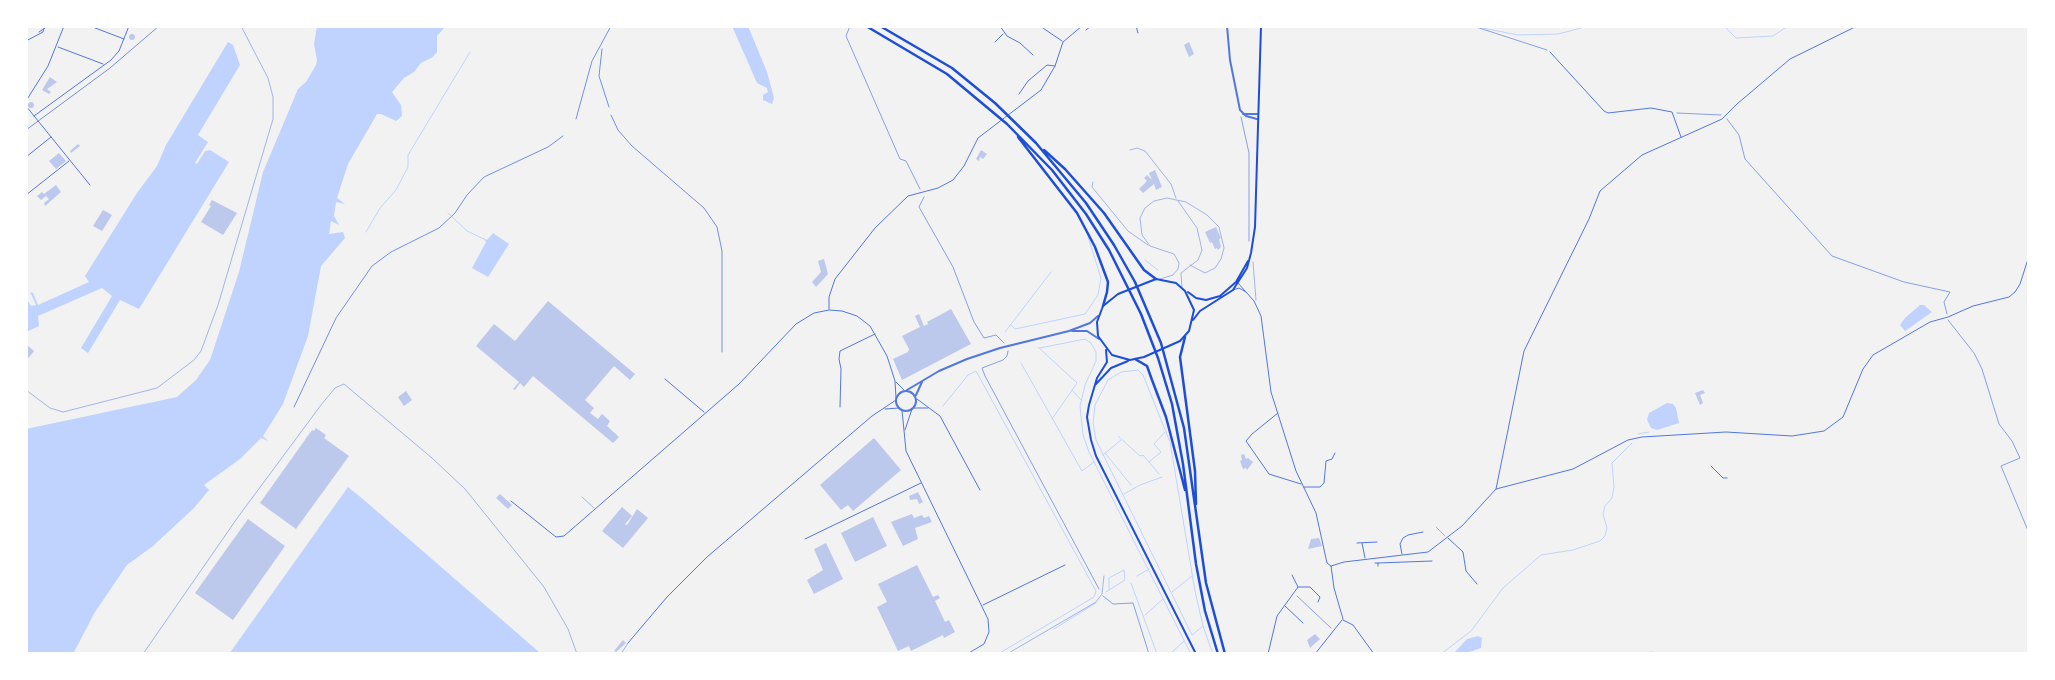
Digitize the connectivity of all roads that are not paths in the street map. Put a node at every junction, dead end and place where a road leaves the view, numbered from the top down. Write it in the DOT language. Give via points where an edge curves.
graph roads {
  1 [pos="48,26"];
  2 [pos="64,26"];
  3 [pos="90,26"];
  4 [pos="129,26"];
  5 [pos="241,26"];
  6 [pos="866,26"];
  7 [pos="880,26"];
  8 [pos="1000,26"];
  9 [pos="1040,26"];
  10 [pos="1082,26"];
  11 [pos="1092,26"];
  12 [pos="1136,26"];
  13 [pos="1227,26"];
  14 [pos="1260,26"];
  15 [pos="1857,26"];
  16 [pos="44,27"];
  17 [pos="1088,30"];
  18 [pos="1138,33"];
  19 [pos="1004,34"];
  20 [pos="124,39"];
  21 [pos="998,39"];
  22 [pos="26,41"];
  23 [pos="1001,41"];
  24 [pos="995,42"];
  25 [pos="1063,42"];
  26 [pos="57,46"];
  27 [pos="1030,52"];
  28 [pos="1550,52"];
  29 [pos="1033,54"];
  30 [pos="1028,55"];
  31 [pos="104,64"];
  32 [pos="1055,66"];
  33 [pos="1019,94"];
  34 [pos="26,101"];
  35 [pos="26,106"];
  36 [pos="1243,114"];
  37 [pos="1257,114"];
  38 [pos="34,116"];
  39 [pos="1257,119"];
  40 [pos="1007,124"];
  41 [pos="51,137"];
  42 [pos="1681,138"];
  43 [pos="1036,143"];
  44 [pos="1130,150"];
  45 [pos="26,157"];
  46 [pos="70,161"];
  47 [pos="1093,182"];
  48 [pos="90,185"];
  49 [pos="27,195"];
  50 [pos="1177,199"];
  51 [pos="1150,246"];
  52 [pos="2029,256"];
  53 [pos="1253,262"];
  54 [pos="1190,265"];
  55 [pos="1158,279"];
  56 [pos="1237,283"];
  57 [pos="1182,287"];
  58 [pos="1233,290"];
  59 [pos="1185,291"];
  60 [pos="1246,292"];
  61 [pos="1254,301"];
  62 [pos="1102,306"];
  63 [pos="829,310"];
  64 [pos="1098,316"];
  65 [pos="1193,320"];
  66 [pos="1069,331"];
  67 [pos="876,334"];
  68 [pos="1185,337"];
  69 [pos="1099,339"];
  70 [pos="1106,350"];
  71 [pos="1136,359"];
  72 [pos="1130,360"];
  73 [pos="665,379"];
  74 [pos="895,381"];
  75 [pos="922,382"];
  76 [pos="1094,386"];
  77 [pos="26,390"];
  78 [pos="904,390"];
  79 [pos="908,390"];
  80 [pos="916,397"];
  81 [pos="896,399"];
  82 [pos="840,407"];
  83 [pos="899,408"];
  84 [pos="929,408"];
  85 [pos="884,409"];
  86 [pos="913,409"];
  87 [pos="902,410"];
  88 [pos="705,413"];
  89 [pos="1278,413"];
  90 [pos="905,430"];
  91 [pos="1335,453"];
  92 [pos="1711,466"];
  93 [pos="1727,478"];
  94 [pos="921,483"];
  95 [pos="1301,484"];
  96 [pos="1303,487"];
  97 [pos="1496,489"];
  98 [pos="980,490"];
  99 [pos="582,497"];
  100 [pos="1187,498"];
  101 [pos="511,501"];
  102 [pos="595,509"];
  103 [pos="1197,521"];
  104 [pos="1436,527"];
  105 [pos="1409,531"];
  106 [pos="1424,532"];
  107 [pos="1410,534"];
  108 [pos="1447,538"];
  109 [pos="805,539"];
  110 [pos="1377,542"];
  111 [pos="1362,543"];
  112 [pos="1357,544"];
  113 [pos="1425,554"];
  114 [pos="1402,555"];
  115 [pos="1366,559"];
  116 [pos="1426,561"];
  117 [pos="1432,561"];
  118 [pos="1065,565"];
  119 [pos="1331,566"];
  120 [pos="1378,566"];
  121 [pos="1292,575"];
  122 [pos="1104,576"];
  123 [pos="1477,584"];
  124 [pos="1298,588"];
  125 [pos="1318,602"];
  126 [pos="1285,605"];
  127 [pos="982,606"];
  128 [pos="1342,619"];
  129 [pos="1303,622"];
  130 [pos="628,643"];
  131 [pos="143,654"];
  132 [pos="577,654"];
  133 [pos="621,654"];
  134 [pos="967,654"];
  135 [pos="1007,654"];
  136 [pos="1196,654"];
  137 [pos="1218,654"];
  138 [pos="1225,654"];
  139 [pos="1268,654"];
  140 [pos="1315,654"];
  141 [pos="1374,654"];
  1 -- 16 [label="street"];
  2 -- 26 [label="street"];
  3 -- 20 [label="street"];
  4 -- 20 [label="street"];
  5 -- 77 [label="lane" via="268,78 273,97 273,119 218,305 201,351 157,388 63,412 50,408"];
  6 -- 40 [label="highway" via="947,74"];
  7 -- 43 [label="highway" via="952,68 995,102"];
  8 -- 19 [label="street"];
  9 -- 25 [label="street"];
  10 -- 25 [label="street"];
  11 -- 17 [label="street"];
  12 -- 18 [label="street"];
  13 -- 36 [label="street" via="1232,69"];
  14 -- 37 [label="main road"];
  15 -- 42 [label="street" via="1790,59 1716,124"];
  16 -- 22 [label="street" via="43,32"];
  19 -- 21 [label="street"];
  19 -- 27 [label="street"];
  20 -- 31 [label="street" via="118,53"];
  21 -- 23 [label="street"];
  21 -- 24 [label="street"];
  25 -- 32 [label="street"];
  26 -- 31 [label="street"];
  26 -- 34 [label="street" via="42,78"];
  27 -- 29 [label="street"];
  27 -- 30 [label="street"];
  28 -- 42 [label="street" via="1604,111 1644,108 1672,112"];
  31 -- 38 [label="street"];
  32 -- 33 [label="street" via="1047,65 1028,81"];
  32 -- 63 [label="street" via="1040,90 978,138 953,180 938,188 908,196 897,204 840,271 832,287"];
  35 -- 38 [label="street"];
  36 -- 37 [label="street"];
  36 -- 39 [label="street"];
  37 -- 39 [label="main road"];
  38 -- 41 [label="street"];
  39 -- 56 [label="main road" via="1255,226 1249,259"];
  40 -- 62 [label="highway" via="1078,214 1106,274 1108,287"];
  40 -- 100 [label="highway" via="1075,199 1109,250 1131,291 1153,344 1172,404"];
  41 -- 45 [label="street"];
  41 -- 46 [label="street"];
  42 -- 97 [label="street" via="1642,155 1600,191 1524,351"];
  43 -- 55 [label="highway" via="1065,169 1104,213 1144,270"];
  43 -- 103 [label="highway" via="1086,203 1114,245 1146,305 1179,401"];
  44 -- 50 [label="lane" via="1145,151 1171,184"];
  46 -- 48 [label="street"];
  46 -- 49 [label="street"];
  47 -- 51 [label="lane" via="1092,187 1128,231"];
  50 -- 51 [label="lane" via="1162,198 1145,208 1140,224 1142,235"];
  50 -- 54 [label="lane" via="1200,235 1202,253"];
  50 -- 54 [label="lane" via="1215,221 1224,242 1222,259 1211,272 1205,273"];
  51 -- 55 [label="lane" via="1171,252 1178,260 1176,272"];
  52 -- 97 [label="street" via="2015,292 2002,300 1973,306 1930,322 1873,355 1863,369 1843,417 1824,431 1792,436 1726,432 1642,437 1628,440 1572,469"];
  53 -- 61 [label="lane" via="1257,298"];
  54 -- 57 [label="lane" via="1180,273"];
  55 -- 57 [label="main road"];
  55 -- 62 [label="main road" via="1118,294"];
  56 -- 58 [label="main road"];
  56 -- 59 [label="main road" via="1220,296 1206,300"];
  56 -- 60 [label="street"];
  57 -- 59 [label="main road"];
  58 -- 60 [label="street"];
  58 -- 65 [label="main road" via="1200,311"];
  59 -- 65 [label="main road" via="1192,304"];
  60 -- 61 [label="street"];
  61 -- 89 [label="street" via="1265,331 1268,377"];
  62 -- 64 [label="main road"];
  63 -- 67 [label="street" via="857,316"];
  63 -- 88 [label="street" via="799,321 739,384"];
  64 -- 66 [label="street" via="1090,323"];
  64 -- 69 [label="main road"];
  65 -- 68 [label="main road"];
  66 -- 69 [label="street" via="1087,331"];
  66 -- 75 [label="street" via="967,359"];
  67 -- 74 [label="street"];
  67 -- 82 [label="street" via="840,351"];
  68 -- 71 [label="main road"];
  68 -- 103 [label="highway" via="1180,357 1195,471"];
  69 -- 70 [label="main road"];
  70 -- 72 [label="main road"];
  70 -- 76 [label="main road" via="1107,362"];
  71 -- 72 [label="main road"];
  71 -- 100 [label="highway" via="1146,366 1156,389"];
  72 -- 76 [label="main road" via="1111,368"];
  73 -- 88 [label="street"];
  74 -- 78 [label="street"];
  74 -- 81 [label="street"];
  75 -- 79 [label="street"];
  75 -- 80 [label="street"];
  76 -- 136 [label="main road" via="1087,417 1096,456"];
  78 -- 79 [label="street"];
  78 -- 81 [label="street"];
  79 -- 80 [label="street"];
  80 -- 84 [label="street"];
  80 -- 86 [label="street"];
  81 -- 83 [label="street"];
  81 -- 85 [label="street"];
  83 -- 85 [label="street"];
  83 -- 87 [label="street"];
  84 -- 86 [label="street"];
  84 -- 98 [label="street" via="942,419"];
  85 -- 130 [label="street" via="707,556 667,596"];
  86 -- 87 [label="street"];
  86 -- 90 [label="street"];
  87 -- 90 [label="street"];
  88 -- 102 [label="street"];
  89 -- 95 [label="street"];
  89 -- 95 [label="street" via="1246,441 1269,474"];
  90 -- 94 [label="street" via="906,451"];
  91 -- 96 [label="street" via="1326,461 1324,483 1320,487"];
  92 -- 93 [label="street"];
  94 -- 109 [label="street"];
  94 -- 127 [label="street"];
  95 -- 96 [label="street"];
  96 -- 119 [label="street" via="1316,513 1327,563"];
  97 -- 108 [label="street"];
  99 -- 102 [label="lane"];
  100 -- 137 [label="highway" via="1198,572"];
  101 -- 102 [label="street" via="559,538"];
  103 -- 138 [label="highway" via="1206,583"];
  104 -- 108 [label="lane"];
  105 -- 107 [label="street"];
  106 -- 107 [label="street"];
  107 -- 114 [label="street" via="1401,542"];
  108 -- 113 [label="street"];
  108 -- 123 [label="street" via="1463,552 1466,571"];
  110 -- 111 [label="street"];
  111 -- 112 [label="street"];
  111 -- 115 [label="street"];
  113 -- 114 [label="street"];
  113 -- 116 [label="street"];
  114 -- 115 [label="street"];
  115 -- 119 [label="street"];
  116 -- 117 [label="street"];
  116 -- 120 [label="street" via="1377,563"];
  118 -- 127 [label="street"];
  119 -- 128 [label="street"];
  121 -- 124 [label="street"];
  122 -- 135 [label="lane" via="1102,594 1096,602"];
  124 -- 125 [label="street" via="1302,585 1310,587 1320,596"];
  124 -- 126 [label="street"];
  126 -- 129 [label="street"];
  126 -- 139 [label="street" via="1278,616"];
  127 -- 134 [label="street" via="989,632 984,644"];
  128 -- 140 [label="street"];
  128 -- 141 [label="street" via="1353,625"];
  130 -- 133 [label="lane"];
  131 -- 132 [label="lane" via="238,516 334,388 344,384 465,489 544,587 568,629"];
}
